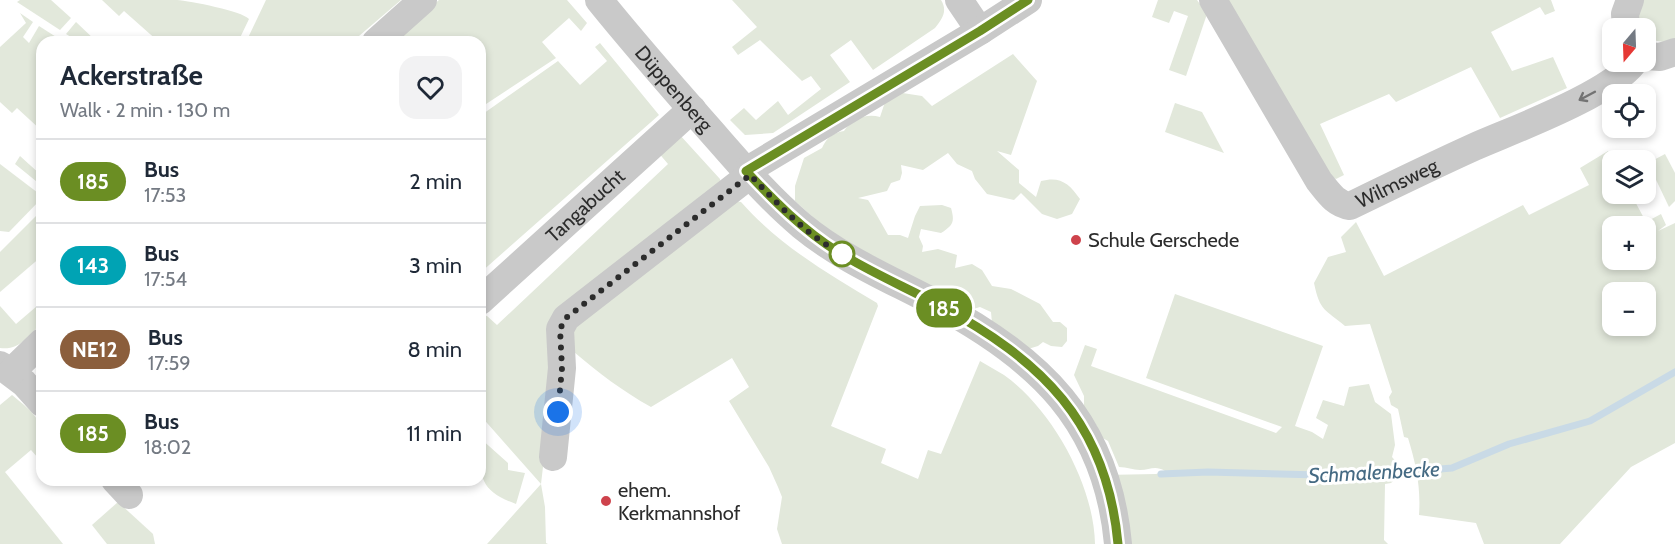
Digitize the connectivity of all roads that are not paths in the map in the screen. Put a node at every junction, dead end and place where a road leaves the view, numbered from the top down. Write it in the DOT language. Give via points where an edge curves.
graph roads {
  1 [pos="423,0"];
  2 [pos="599,0"];
  3 [pos="959,0"];
  4 [pos="1028,0"];
  5 [pos="1213,0"];
  6 [pos="1630,0"];
  7 [pos="1625,18"];
  8 [pos="980,31"];
  9 [pos="383,36"];
  10 [pos="1675,52"];
  11 [pos="1656,57"];
  12 [pos="1623,72"];
  13 [pos="692,109"];
  14 [pos="748,173"];
  15 [pos="486,296"];
  16 [pos="36,346"];
  17 [pos="6,368"];
  18 [pos="36,397"];
  19 [pos="553,457"];
  20 [pos="1118,544"];
  1 -- 9 [label="street"];
  2 -- 13 [label="street, Düppenberg"];
  3 -- 8 [label="street"];
  4 -- 8 [label="street"];
  12 -- 5 [label="street, Wilmsweg, one-way" via="1574,102 1350,206 1335,199 1319,181"];
  6 -- 7 [label="street"];
  8 -- 14 [label="street"];
  10 -- 11 [label="street"];
  13 -- 14 [label="street, Düppenberg"];
  13 -- 15 [label="street, Tangabucht"];
  14 -- 19 [label="street" via="566,318 560,329 562,368"];
  14 -- 20 [label="street, Düppenberg" via="819,240 995,338 1055,389 1080,424 1098,461 1111,496"];
  16 -- 17 [label="street"];
  17 -- 18 [label="street"];
}
